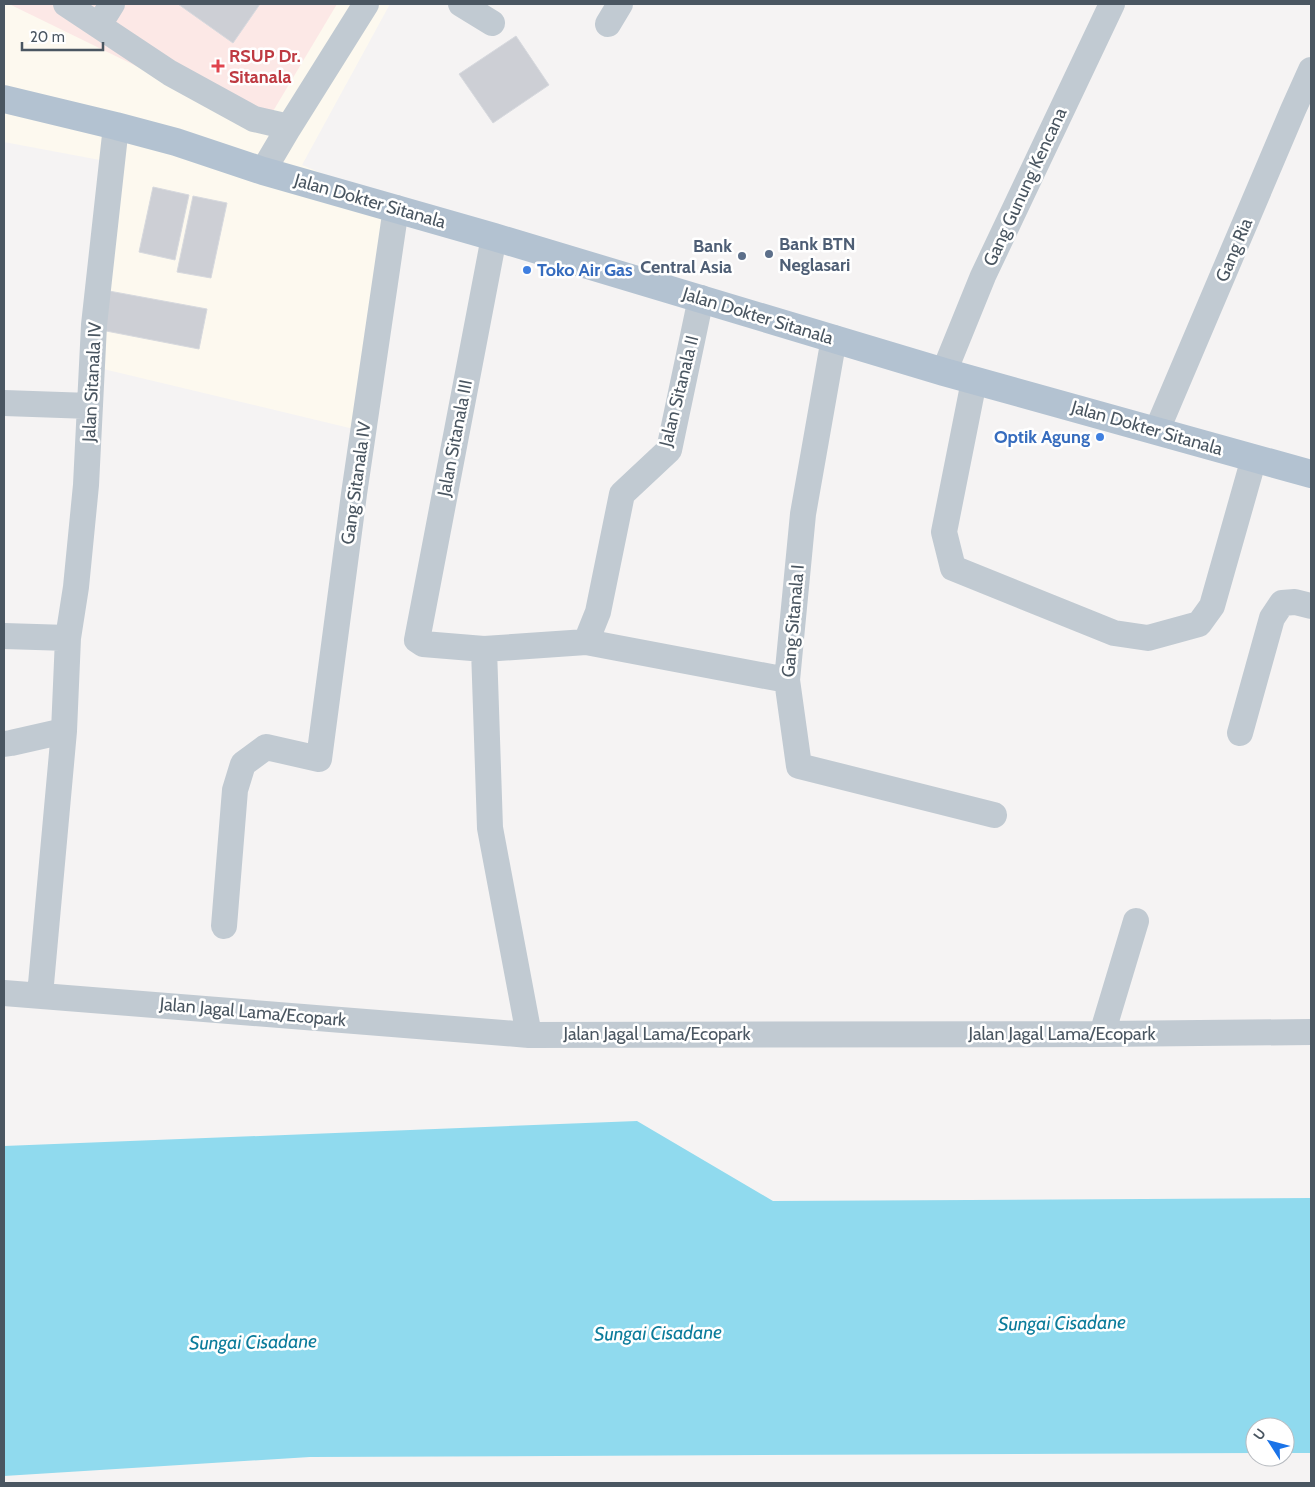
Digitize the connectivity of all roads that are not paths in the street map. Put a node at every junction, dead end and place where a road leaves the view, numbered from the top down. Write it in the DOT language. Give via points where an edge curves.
graph roads {
  1 [pos="66,4"];
  2 [pos="112,4"];
  3 [pos="366,4"];
  4 [pos="461,4"];
  5 [pos="1112,4"];
  6 [pos="492,23"];
  7 [pos="99,25"];
  8 [pos="1311,70"];
  9 [pos="4,99"];
  10 [pos="116,126"];
  11 [pos="285,133"];
  12 [pos="263,171"];
  13 [pos="396,208"];
  14 [pos="494,237"];
  15 [pos="701,298"];
  16 [pos="834,338"];
  17 [pos="944,372"];
  18 [pos="974,380"];
  19 [pos="4,403"];
  20 [pos="90,406"];
  21 [pos="1157,430"];
  22 [pos="1254,458"];
  23 [pos="1311,474"];
  24 [pos="1311,606"];
  25 [pos="4,636"];
  26 [pos="68,638"];
  27 [pos="586,642"];
  28 [pos="484,649"];
  29 [pos="786,680"];
  30 [pos="64,731"];
  31 [pos="1240,733"];
  32 [pos="4,744"];
  33 [pos="994,815"];
  34 [pos="1136,921"];
  35 [pos="224,926"];
  36 [pos="4,993"];
  37 [pos="40,995"];
  38 [pos="1311,1032"];
  39 [pos="529,1034"];
  40 [pos="1102,1034"];
  1 -- 7 [label="street"];
  2 -- 7 [label="street"];
  3 -- 11 [label="street"];
  4 -- 6 [label="street"];
  5 -- 17 [label="street, Gang Gunung Kencana" via="983,276"];
  7 -- 11 [label="street" via="170,73 254,120"];
  8 -- 21 [label="street, Gang Ria"];
  9 -- 10 [label="main road, Jalan Dokter Sitanala"];
  10 -- 12 [label="main road, Jalan Dokter Sitanala"];
  10 -- 20 [label="street, Jalan Sitanala IV" via="94,325"];
  11 -- 12 [label="street"];
  12 -- 13 [label="main road, Jalan Dokter Sitanala"];
  13 -- 14 [label="main road, Jalan Dokter Sitanala"];
  13 -- 35 [label="street, Gang Sitanala IV" via="319,759 266,747 243,764 236,790"];
  14 -- 15 [label="main road, Jalan Dokter Sitanala"];
  14 -- 28 [label="street, Jalan Sitanala III" via="417,640 422,644"];
  15 -- 16 [label="main road, Jalan Dokter Sitanala"];
  15 -- 27 [label="street, Jalan Sitanala II" via="669,450 622,494 598,612"];
  16 -- 17 [label="main road, Jalan Dokter Sitanala"];
  16 -- 29 [label="street, Gang Sitanala I" via="803,514"];
  17 -- 18 [label="main road, Jalan Dokter Sitanala"];
  18 -- 21 [label="main road, Jalan Dokter Sitanala"];
  18 -- 22 [label="street" via="944,532 953,568 1114,633 1148,638 1199,624 1212,606"];
  19 -- 20 [label="street"];
  20 -- 26 [label="street, Jalan Sitanala IV" via="82,537"];
  21 -- 22 [label="main road, Jalan Dokter Sitanala"];
  22 -- 23 [label="main road, Jalan Dokter Sitanala"];
  24 -- 31 [label="street" via="1295,602 1282,604 1272,618"];
  25 -- 26 [label="street"];
  26 -- 30 [label="street, Jalan Sitanala IV"];
  27 -- 28 [label="street"];
  27 -- 29 [label="street"];
  28 -- 39 [label="street" via="490,828"];
  29 -- 33 [label="street, Gang Sitanala I" via="800,766"];
  30 -- 32 [label="street"];
  30 -- 37 [label="street, Jalan Sitanala IV"];
  34 -- 40 [label="street"];
  36 -- 37 [label="street, Jalan Jagal Lama/Ecopark"];
  37 -- 39 [label="street, Jalan Jagal Lama/Ecopark"];
  38 -- 40 [label="street, Jalan Jagal Lama/Ecopark"];
  39 -- 40 [label="street, Jalan Jagal Lama/Ecopark"];
}
